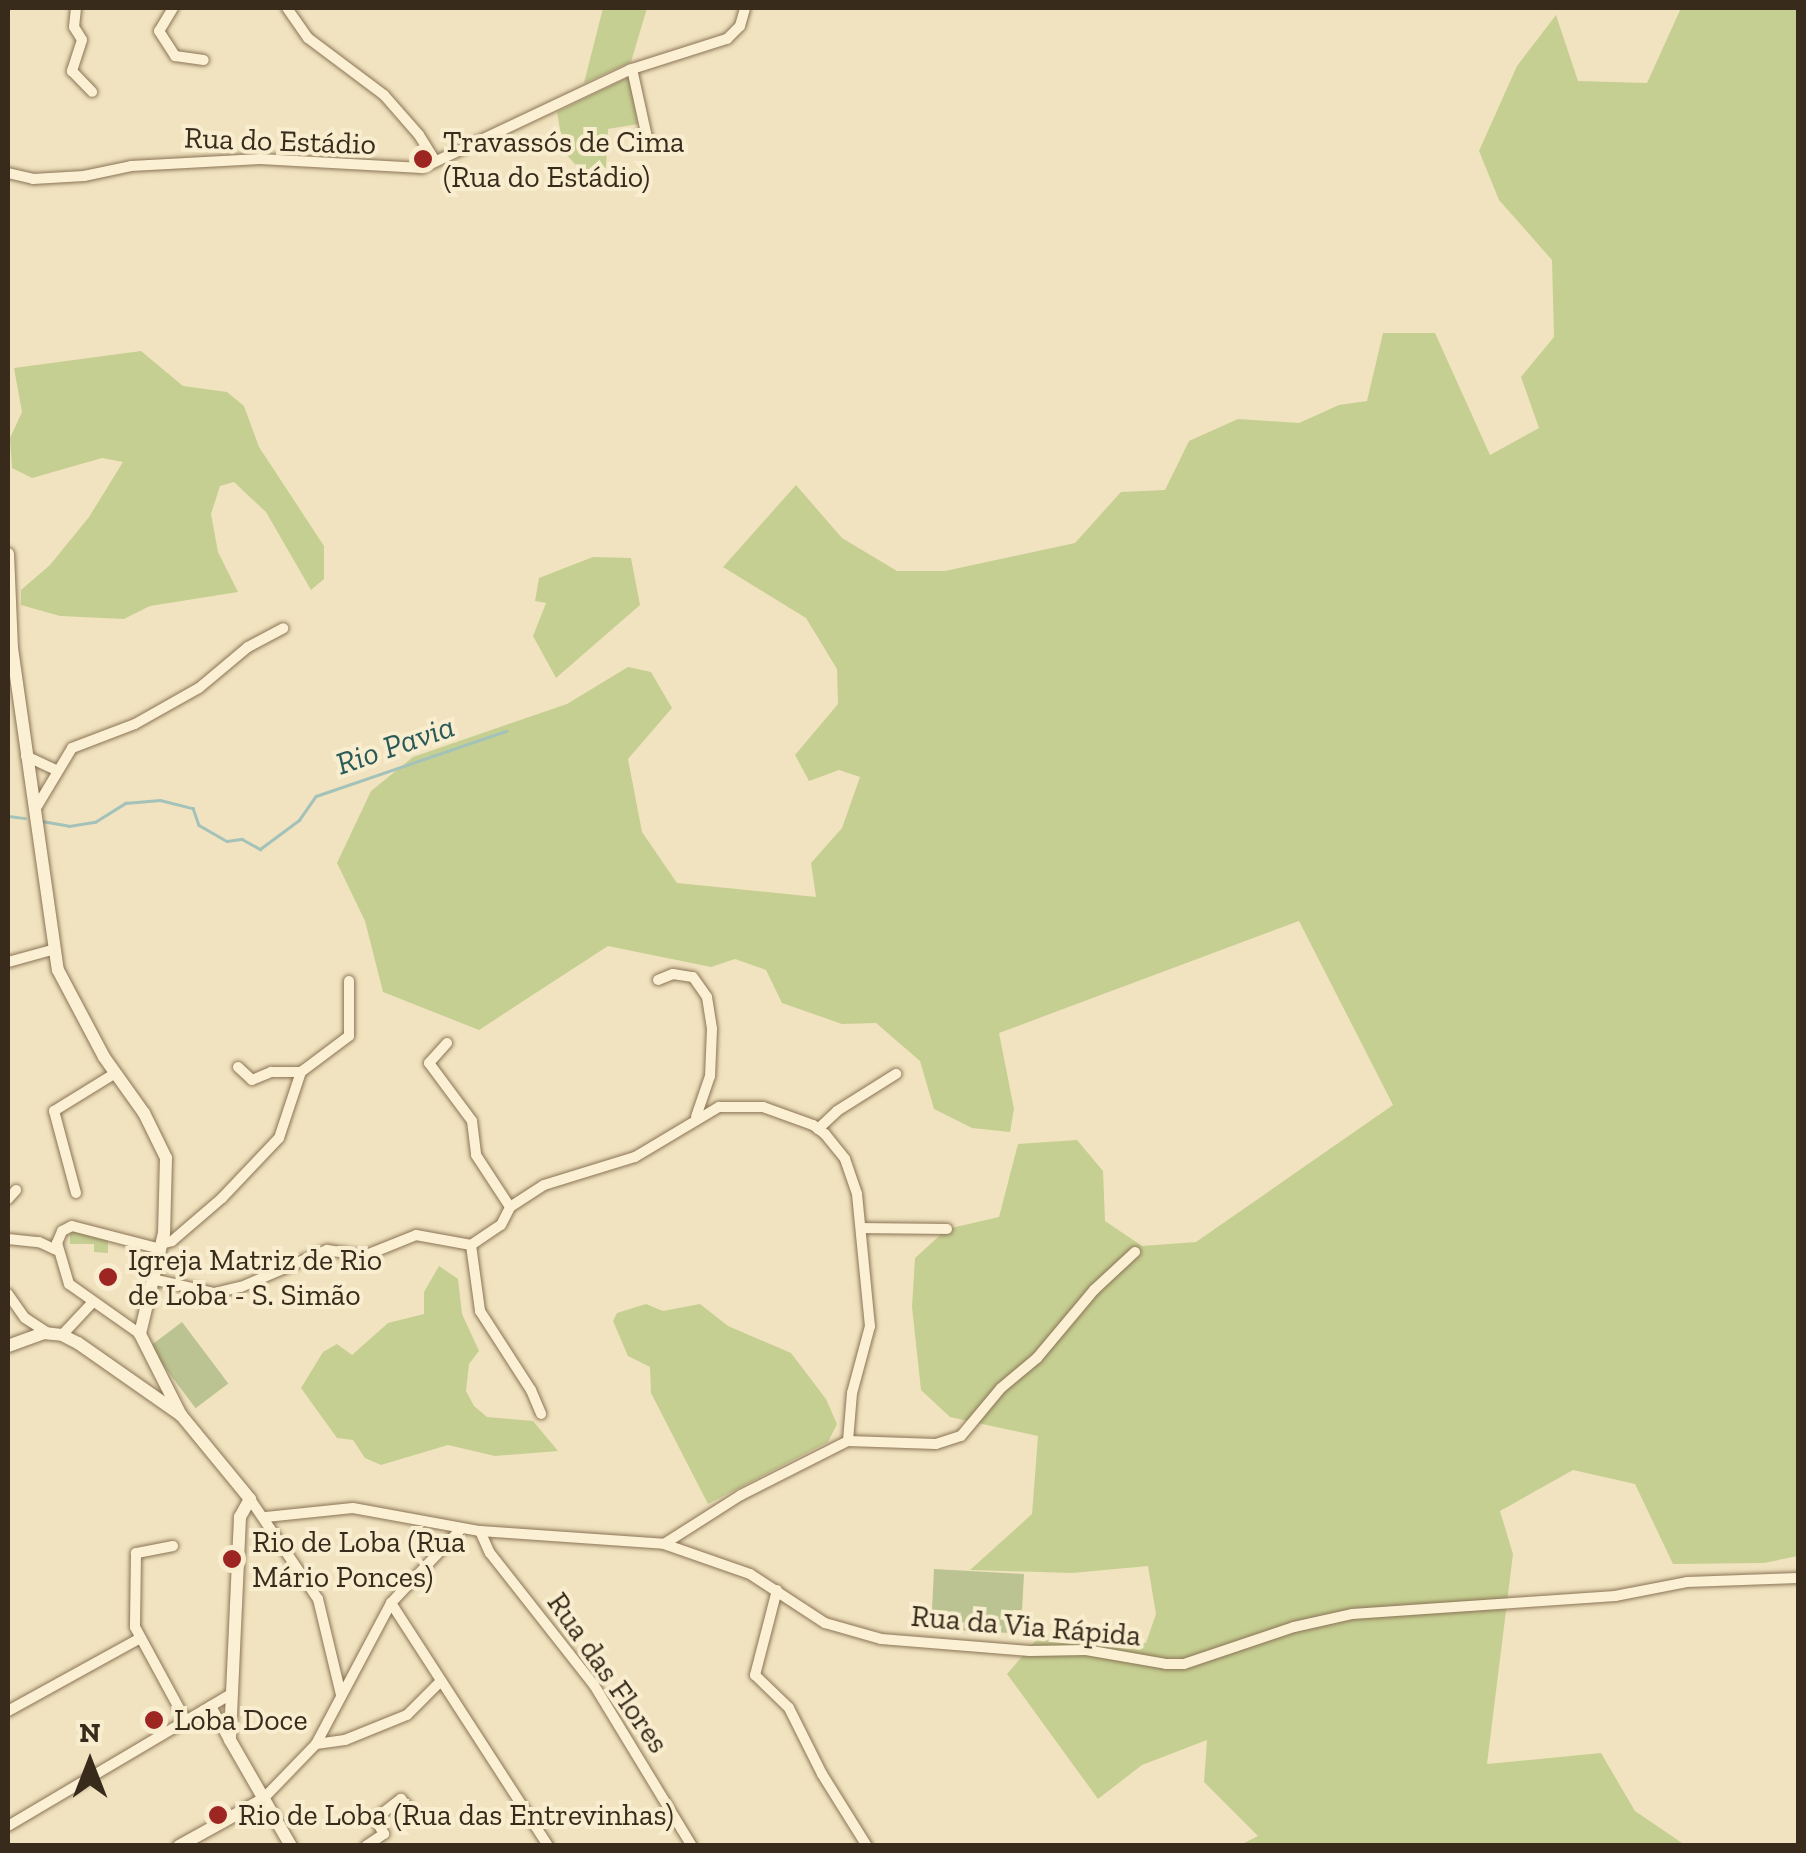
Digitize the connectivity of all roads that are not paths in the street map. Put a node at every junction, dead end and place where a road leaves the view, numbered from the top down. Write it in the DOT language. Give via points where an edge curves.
graph roads {
  1 [pos="76,8"];
  2 [pos="173,8"];
  3 [pos="287,8"];
  4 [pos="745,8"];
  5 [pos="204,60"];
  6 [pos="632,69"];
  7 [pos="92,92"];
  8 [pos="649,146"];
  9 [pos="434,161"];
  10 [pos="8,173"];
  11 [pos="8,554"];
  12 [pos="283,628"];
  13 [pos="11,677"];
  14 [pos="26,756"];
  15 [pos="56,770"];
  16 [pos="33,814"];
  17 [pos="52,950"];
  18 [pos="8,962"];
  19 [pos="658,980"];
  20 [pos="350,981"];
  21 [pos="447,1043"];
  22 [pos="238,1067"];
  23 [pos="301,1072"];
  24 [pos="114,1074"];
  25 [pos="896,1074"];
  26 [pos="693,1122"];
  27 [pos="818,1129"];
  28 [pos="76,1192"];
  29 [pos="510,1208"];
  30 [pos="862,1228"];
  31 [pos="947,1229"];
  32 [pos="8,1239"];
  33 [pos="471,1245"];
  34 [pos="160,1246"];
  35 [pos="56,1250"];
  36 [pos="1136,1252"];
  37 [pos="152,1278"];
  38 [pos="8,1294"];
  39 [pos="93,1302"];
  40 [pos="56,1334"];
  41 [pos="140,1334"];
  42 [pos="8,1346"];
  43 [pos="161,1390"];
  44 [pos="542,1414"];
  45 [pos="848,1441"];
  46 [pos="250,1499"];
  47 [pos="266,1516"];
  48 [pos="461,1528"];
  49 [pos="480,1531"];
  50 [pos="664,1544"];
  51 [pos="174,1546"];
  52 [pos="1798,1578"];
  53 [pos="777,1590"];
  54 [pos="391,1602"];
  55 [pos="140,1638"];
  56 [pos="442,1681"];
  57 [pos="232,1693"];
  58 [pos="341,1696"];
  59 [pos="210,1706"];
  60 [pos="8,1711"];
  61 [pos="186,1721"];
  62 [pos="230,1740"];
  63 [pos="316,1744"];
  64 [pos="262,1800"];
  65 [pos="409,1808"];
  66 [pos="9,1821"];
  67 [pos="179,1846"];
  68 [pos="291,1846"];
  69 [pos="366,1846"];
  70 [pos="548,1846"];
  71 [pos="692,1846"];
  72 [pos="867,1846"];
  1 -- 7 [label="street" via="74,27 82,40 72,71"];
  2 -- 5 [label="street" via="160,31 175,56"];
  3 -- 9 [label="street" via="308,38 384,96"];
  4 -- 6 [label="street, Rua do Estádio" via="728,39"];
  6 -- 8 [label="street"];
  6 -- 9 [label="street, Rua do Estádio"];
  9 -- 10 [label="street, Rua do Estádio" via="412,170 260,160 33,179"];
  11 -- 13 [label="street"];
  12 -- 15 [label="street" via="135,724 72,748"];
  13 -- 14 [label="street"];
  14 -- 15 [label="street"];
  14 -- 16 [label="street"];
  15 -- 16 [label="street"];
  16 -- 17 [label="street"];
  17 -- 18 [label="street"];
  17 -- 24 [label="street" via="68,994"];
  19 -- 26 [label="street" via="693,976 707,996 710,1076"];
  20 -- 23 [label="street" via="349,1036"];
  21 -- 29 [label="street" via="429,1063 472,1121 476,1155"];
  22 -- 23 [label="street" via="252,1080"];
  23 -- 34 [label="street" via="278,1138 222,1198"];
  24 -- 28 [label="street" via="54,1111"];
  24 -- 34 [label="street" via="166,1158"];
  25 -- 27 [label="street"];
  26 -- 27 [label="street" via="719,1107 748,1104"];
  26 -- 29 [label="street" via="635,1156 544,1186"];
  27 -- 30 [label="street" via="845,1160"];
  29 -- 33 [label="street" via="501,1225"];
  30 -- 31 [label="street"];
  30 -- 45 [label="street" via="870,1326 852,1393"];
  32 -- 35 [label="street"];
  33 -- 37 [label="street" via="416,1235 364,1256 327,1250 214,1293"];
  33 -- 44 [label="street" via="480,1311"];
  34 -- 35 [label="street" via="72,1226"];
  34 -- 37 [label="street"];
  35 -- 39 [label="street" via="70,1284"];
  36 -- 45 [label="street" via="961,1436 936,1444"];
  37 -- 41 [label="street"];
  38 -- 40 [label="street" via="24,1318"];
  39 -- 40 [label="street"];
  39 -- 41 [label="street"];
  40 -- 42 [label="street"];
  40 -- 43 [label="street"];
  41 -- 43 [label="street"];
  43 -- 46 [label="street"];
  45 -- 50 [label="street" via="741,1495"];
  46 -- 47 [label="street"];
  46 -- 57 [label="street" via="240,1517"];
  47 -- 48 [label="street, Rua da Via Rápida" via="354,1508"];
  47 -- 58 [label="street" via="318,1599"];
  48 -- 49 [label="street, Rua da Via Rápida"];
  48 -- 54 [label="street"];
  49 -- 50 [label="street, Rua da Via Rápida"];
  49 -- 71 [label="street, Rua das Flores" via="594,1685"];
  50 -- 53 [label="street, Rua da Via Rápida"];
  51 -- 55 [label="street" via="136,1552"];
  52 -- 53 [label="street, Rua da Via Rápida" via="1352,1614 1184,1664 1086,1650 881,1639 825,1623"];
  53 -- 72 [label="street" via="755,1676 790,1708"];
  54 -- 56 [label="street"];
  54 -- 58 [label="street"];
  55 -- 60 [label="street"];
  55 -- 61 [label="street"];
  56 -- 63 [label="street" via="407,1714 346,1740"];
  56 -- 70 [label="street"];
  57 -- 59 [label="street"];
  57 -- 62 [label="street"];
  58 -- 63 [label="street"];
  59 -- 61 [label="street"];
  59 -- 62 [label="street"];
  61 -- 66 [label="street"];
  62 -- 64 [label="street"];
  63 -- 64 [label="street"];
  64 -- 67 [label="street"];
  64 -- 68 [label="street"];
  65 -- 69 [label="street" via="402,1798 375,1819 384,1834"];
}
